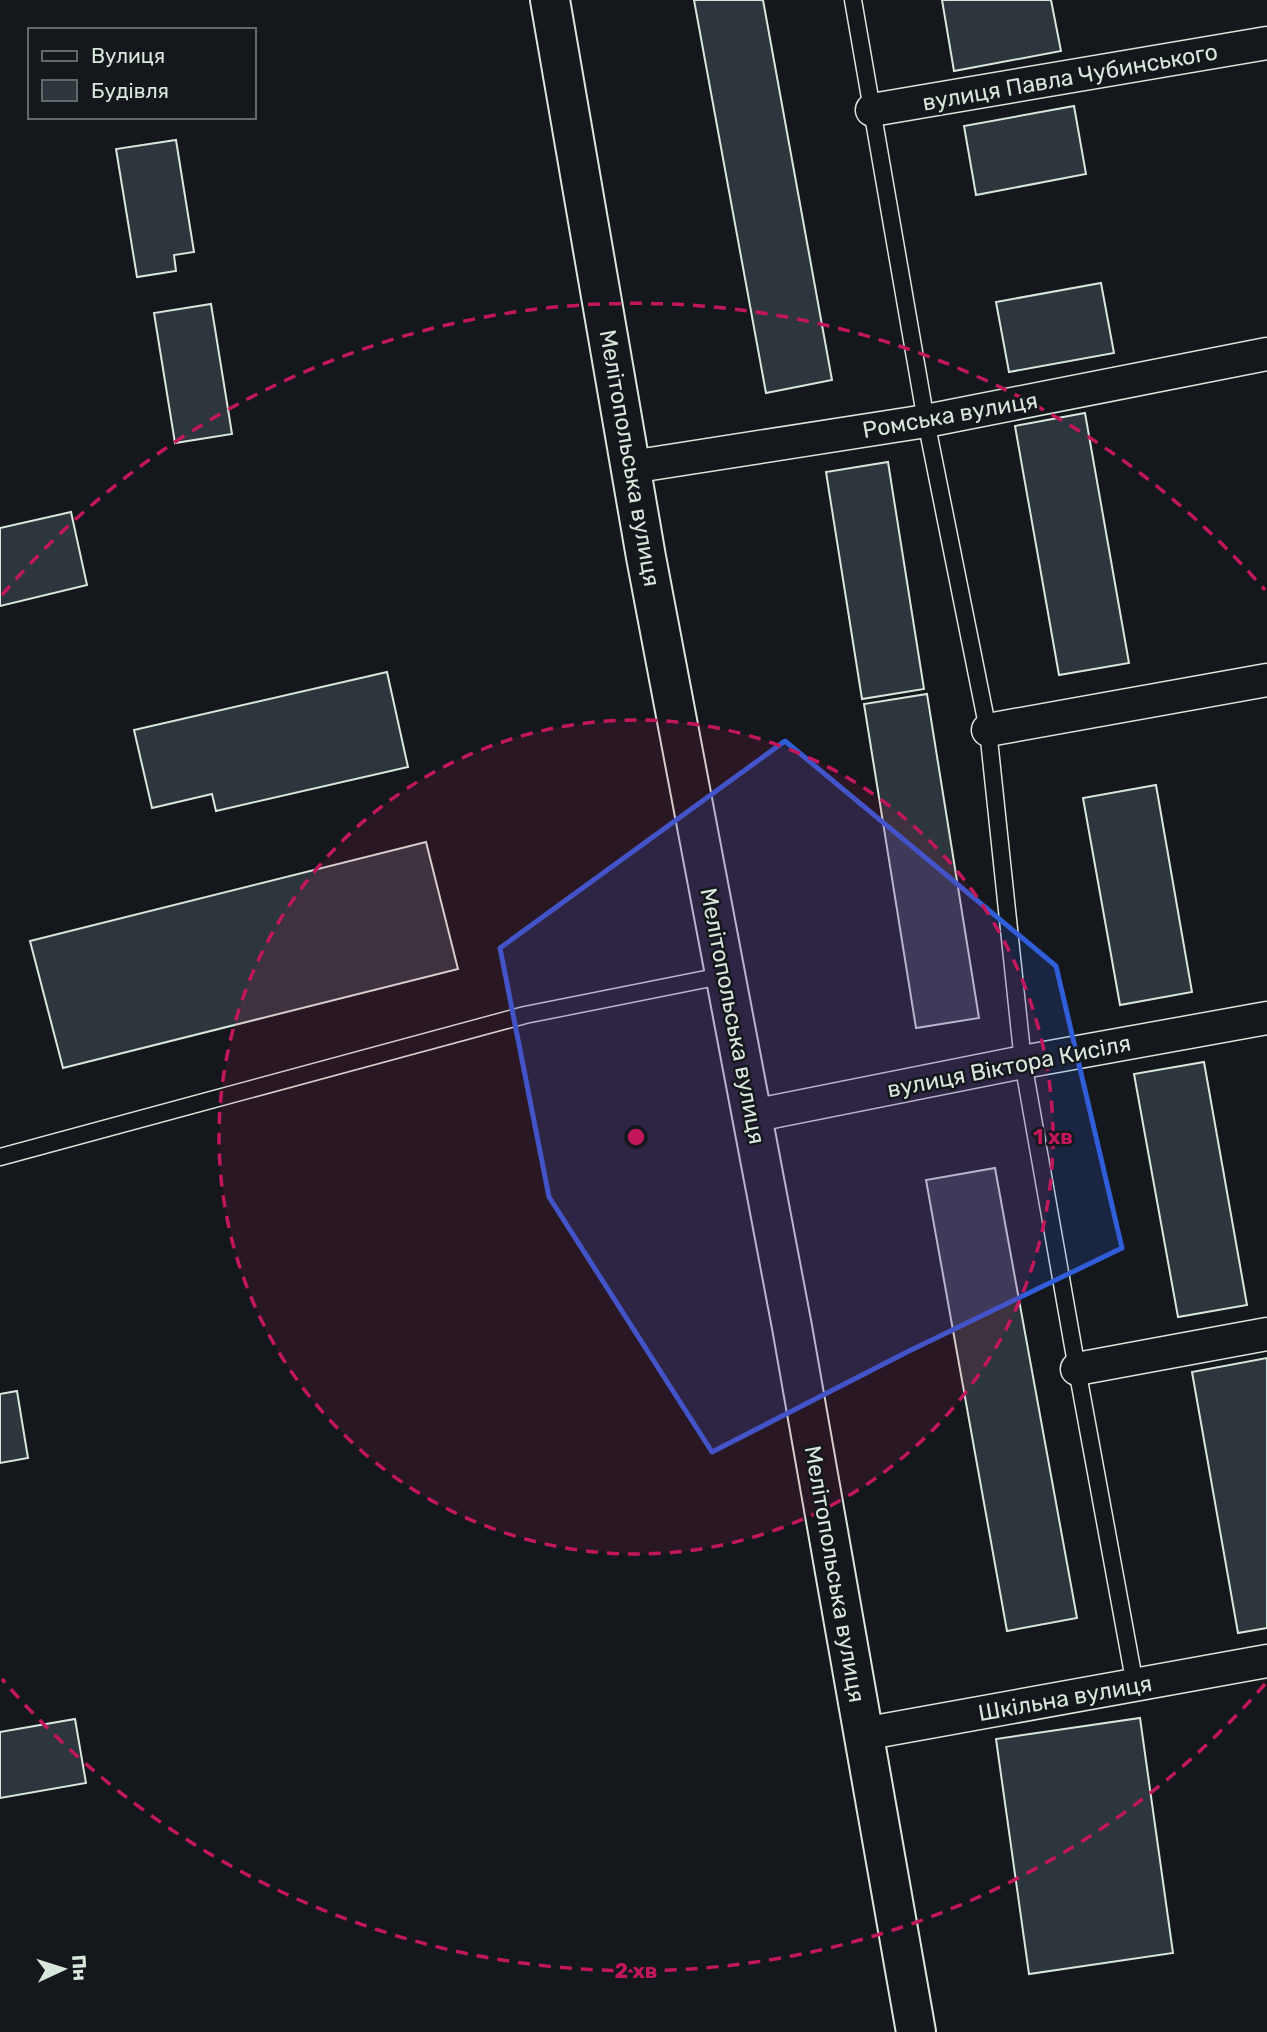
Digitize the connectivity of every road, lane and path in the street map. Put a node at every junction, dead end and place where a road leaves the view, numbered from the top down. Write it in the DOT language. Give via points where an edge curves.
graph roads {
  1 [pos="550,0"];
  2 [pos="853,0"];
  3 [pos="1267,43"];
  4 [pos="872,110"];
  5 [pos="1267,354"];
  6 [pos="926,421"];
  7 [pos="631,467"];
  8 [pos="1267,680"];
  9 [pos="988,730"];
  10 [pos="726,975"];
  11 [pos="1267,1018"];
  12 [pos="1023,1062"];
  13 [pos="752,1116"];
  14 [pos="0,1157"];
  15 [pos="1267,1334"];
  16 [pos="1077,1369"];
  17 [pos="1267,1661"];
  18 [pos="1135,1685"];
  19 [pos="863,1734"];
  20 [pos="916,2032"];
  1 -- 7 [label="main road, Мелітопольська вулиця"];
  2 -- 4 [label="lane"];
  3 -- 4 [label="street, вулиця Павла Чубинського"];
  4 -- 6 [label="lane"];
  5 -- 6 [label="street, Ромська вулиця"];
  6 -- 7 [label="street, Ромська вулиця"];
  6 -- 9 [label="lane"];
  7 -- 10 [label="main road, Мелітопольська вулиця"];
  8 -- 9 [label="street"];
  9 -- 12 [label="lane"];
  10 -- 13 [label="main road, Мелітопольська вулиця"];
  10 -- 14 [label="lane" via="525,1015"];
  11 -- 12 [label="street, вулиця Віктора Кисіля"];
  12 -- 13 [label="street, вулиця Віктора Кисіля"];
  12 -- 16 [label="lane"];
  13 -- 19 [label="main road, Мелітопольська вулиця"];
  15 -- 16 [label="street"];
  16 -- 18 [label="lane"];
  17 -- 18 [label="street, Шкільна вулиця"];
  18 -- 19 [label="street, Шкільна вулиця"];
  19 -- 20 [label="main road, Мелітопольська вулиця"];
}
